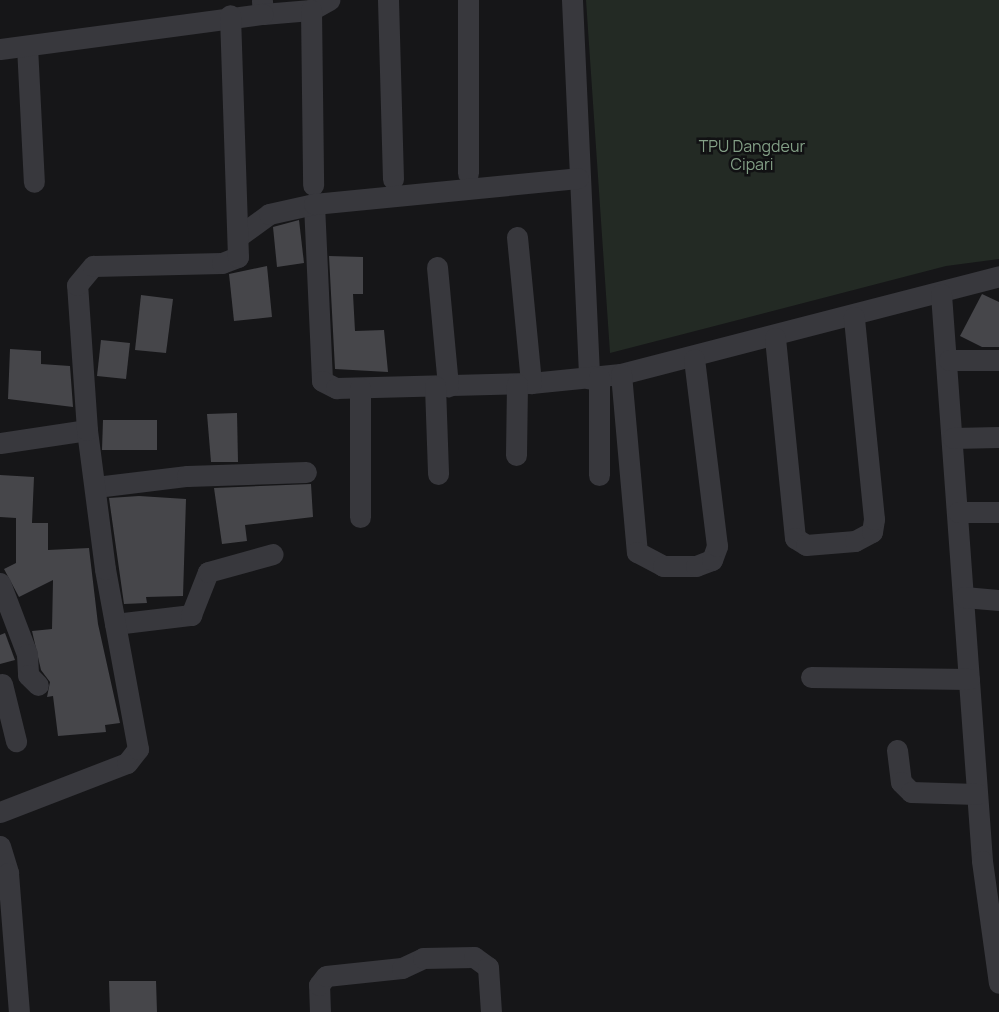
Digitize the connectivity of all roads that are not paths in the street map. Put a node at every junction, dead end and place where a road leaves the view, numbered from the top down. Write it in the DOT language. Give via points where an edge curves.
graph roads {
  1 [pos="388,0"];
  2 [pos="468,0"];
  3 [pos="572,0"];
  4 [pos="320,5"];
  5 [pos="262,7"];
  6 [pos="230,15"];
  7 [pos="27,45"];
  8 [pos="0,49"];
  9 [pos="468,173"];
  10 [pos="578,178"];
  11 [pos="393,179"];
  12 [pos="34,182"];
  13 [pos="313,194"];
  14 [pos="239,236"];
  15 [pos="517,237"];
  16 [pos="437,267"];
  17 [pos="999,276"];
  18 [pos="941,294"];
  19 [pos="854,317"];
  20 [pos="775,338"];
  21 [pos="694,359"];
  22 [pos="949,360"];
  23 [pos="999,360"];
  24 [pos="621,374"];
  25 [pos="594,378"];
  26 [pos="524,384"];
  27 [pos="442,386"];
  28 [pos="360,388"];
  29 [pos="87,430"];
  30 [pos="999,437"];
  31 [pos="953,438"];
  32 [pos="0,443"];
  33 [pos="516,455"];
  34 [pos="306,472"];
  35 [pos="438,474"];
  36 [pos="599,475"];
  37 [pos="96,487"];
  38 [pos="958,512"];
  39 [pos="999,512"];
  40 [pos="360,517"];
  41 [pos="273,554"];
  42 [pos="0,583"];
  43 [pos="964,597"];
  44 [pos="999,600"];
  45 [pos="115,624"];
  46 [pos="811,677"];
  47 [pos="969,679"];
  48 [pos="1,685"];
  49 [pos="16,741"];
  50 [pos="897,750"];
  51 [pos="977,794"];
  52 [pos="0,812"];
  53 [pos="0,846"];
  54 [pos="999,983"];
  55 [pos="19,1012"];
  56 [pos="320,1012"];
  57 [pos="491,1012"];
  1 -- 11 [label="street"];
  2 -- 9 [label="street"];
  3 -- 10 [label="street"];
  4 -- 5 [label="street"];
  4 -- 13 [label="street"];
  5 -- 6 [label="street"];
  6 -- 7 [label="street"];
  6 -- 14 [label="street"];
  7 -- 8 [label="street"];
  7 -- 12 [label="street"];
  10 -- 13 [label="street"];
  10 -- 25 [label="street"];
  13 -- 14 [label="street" via="269,214"];
  13 -- 28 [label="street" via="322,381 336,388"];
  14 -- 29 [label="street" via="238,256 222,263 93,266 79,278"];
  15 -- 26 [label="street"];
  16 -- 27 [label="street"];
  17 -- 18 [label="street"];
  18 -- 19 [label="street"];
  18 -- 22 [label="street"];
  19 -- 20 [label="street"];
  19 -- 20 [label="street" via="874,519 872,532 855,541 806,545 795,538"];
  20 -- 21 [label="street"];
  21 -- 24 [label="street"];
  21 -- 24 [label="street" via="717,546 712,560 696,566 663,566 637,552"];
  22 -- 23 [label="street"];
  22 -- 31 [label="street"];
  24 -- 25 [label="street"];
  25 -- 26 [label="street"];
  25 -- 36 [label="street"];
  26 -- 27 [label="street"];
  26 -- 33 [label="street"];
  27 -- 28 [label="street"];
  27 -- 35 [label="street"];
  28 -- 40 [label="street"];
  29 -- 32 [label="street"];
  29 -- 37 [label="street"];
  30 -- 31 [label="street"];
  31 -- 38 [label="street"];
  34 -- 37 [label="street" via="187,476"];
  37 -- 45 [label="street"];
  38 -- 39 [label="street"];
  38 -- 43 [label="street"];
  41 -- 45 [label="street" via="208,572 191,615"];
  42 -- 48 [label="street" via="33,680"];
  43 -- 44 [label="street"];
  43 -- 47 [label="street"];
  45 -- 52 [label="street" via="139,742 135,757"];
  46 -- 47 [label="street"];
  47 -- 51 [label="street"];
  48 -- 49 [label="street"];
  50 -- 51 [label="street" via="901,782 911,792"];
  51 -- 54 [label="street"];
  53 -- 55 [label="street" via="8,873"];
  56 -- 57 [label="street" via="319,985 326,976 402,968 423,958 474,957 488,967"];
}
